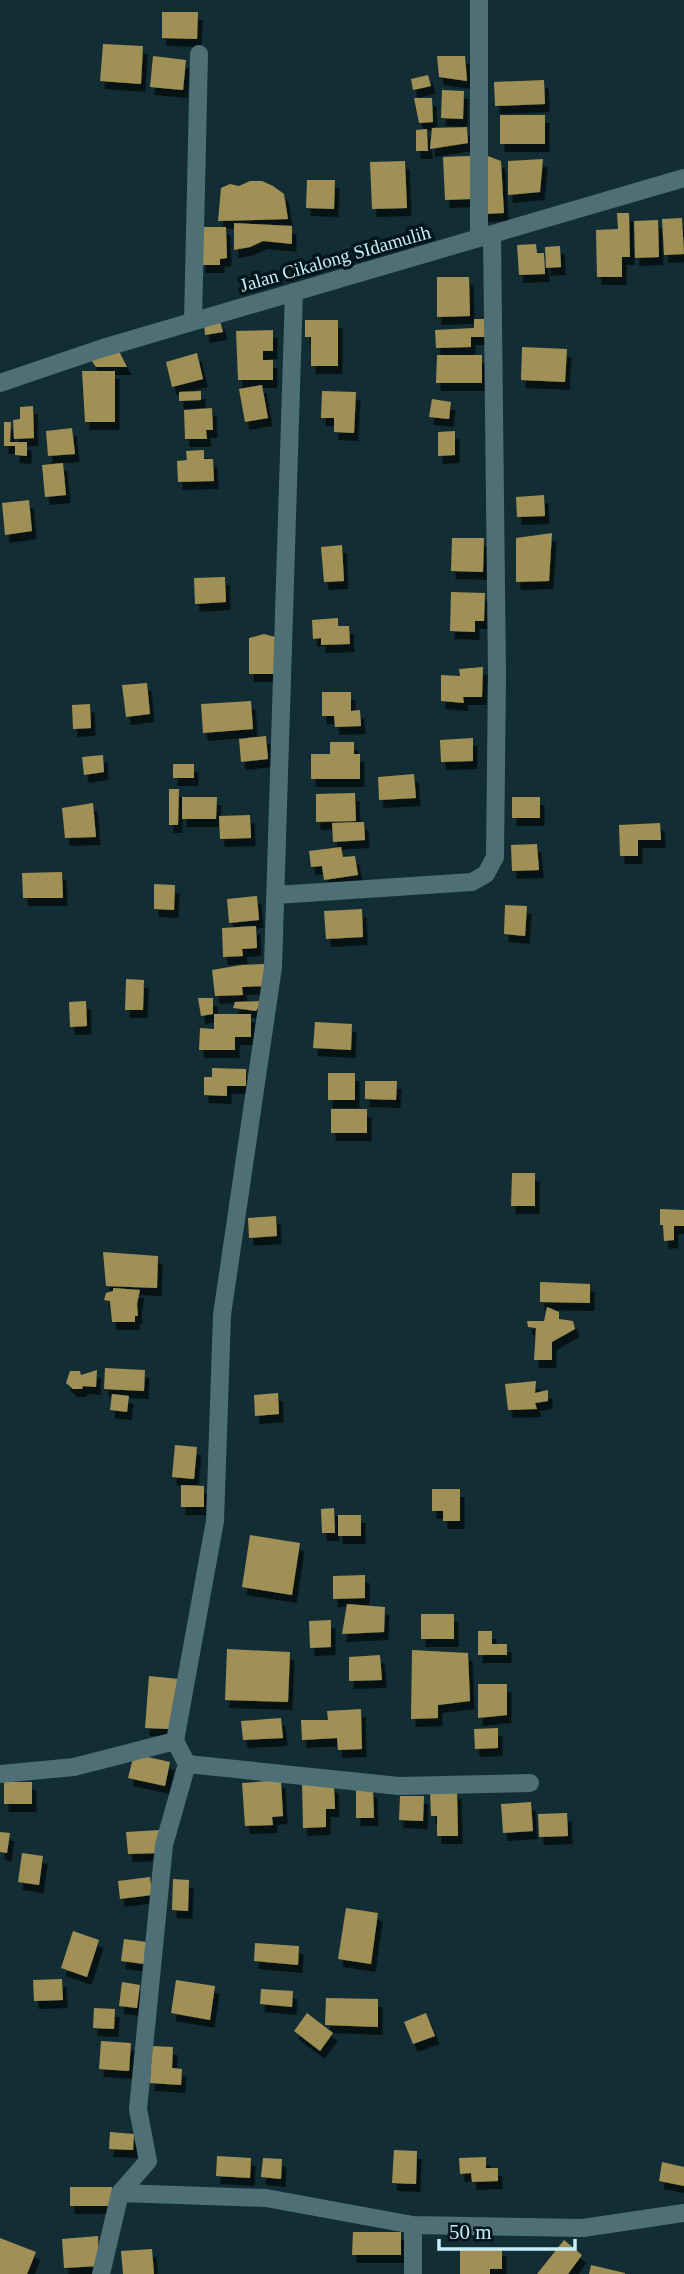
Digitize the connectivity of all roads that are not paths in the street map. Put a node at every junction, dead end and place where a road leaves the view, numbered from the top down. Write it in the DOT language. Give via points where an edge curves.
graph roads {
  1 [pos="479,0"];
  2 [pos="199,54"];
  3 [pos="684,178"];
  4 [pos="485,236"];
  5 [pos="294,292"];
  6 [pos="193,321"];
  7 [pos="0,383"];
  8 [pos="276,895"];
  9 [pos="175,1741"];
  10 [pos="187,1764"];
  11 [pos="0,1774"];
  12 [pos="530,1783"];
  13 [pos="120,2193"];
  14 [pos="684,2213"];
  15 [pos="413,2225"];
  16 [pos="101,2274"];
  17 [pos="413,2274"];
  1 -- 4 [label="street"];
  2 -- 6 [label="street"];
  3 -- 4 [label="street, Jalan Cikalong SIdamulih"];
  4 -- 5 [label="street, Jalan Cikalong SIdamulih"];
  4 -- 8 [label="street" via="497,675 495,857 486,874 472,882"];
  5 -- 6 [label="street, Jalan Cikalong SIdamulih"];
  5 -- 8 [label="street"];
  6 -- 7 [label="street, Jalan Cikalong SIdamulih"];
  8 -- 9 [label="street" via="274,967 222,1315 215,1521"];
  9 -- 10 [label="street"];
  9 -- 11 [label="street" via="74,1767"];
  10 -- 12 [label="street" via="399,1786"];
  10 -- 13 [label="street" via="161,1872 138,2109 148,2161"];
  13 -- 15 [label="street" via="266,2198"];
  13 -- 16 [label="street"];
  14 -- 15 [label="street" via="583,2228"];
  15 -- 17 [label="street"];
}
